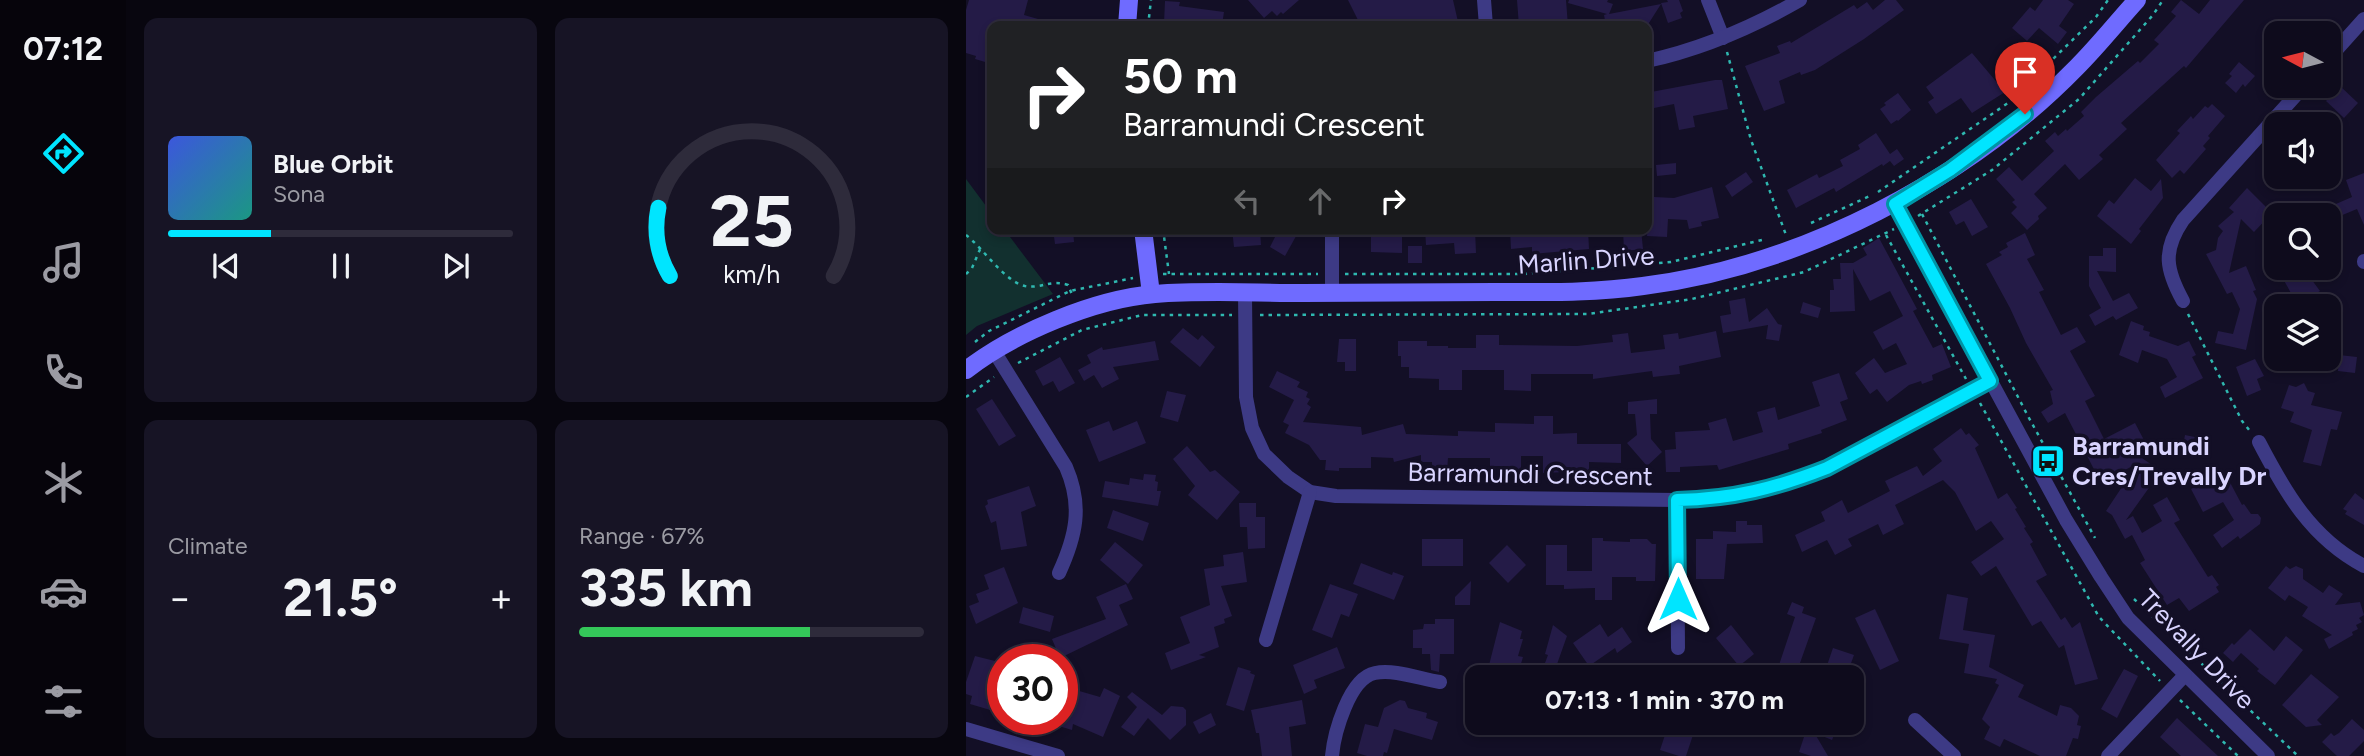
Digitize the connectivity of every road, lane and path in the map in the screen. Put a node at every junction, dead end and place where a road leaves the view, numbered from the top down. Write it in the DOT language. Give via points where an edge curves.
graph roads {
  1 [pos="1129,0"];
  2 [pos="1151,0"];
  3 [pos="1484,0"];
  4 [pos="1708,0"];
  5 [pos="1800,0"];
  6 [pos="2108,0"];
  7 [pos="2137,0"];
  8 [pos="2163,0"];
  9 [pos="2364,19"];
  10 [pos="1127,21"];
  11 [pos="1148,21"];
  12 [pos="1486,21"];
  13 [pos="1723,38"];
  14 [pos="2342,44"];
  15 [pos="1652,59"];
  16 [pos="2294,98"];
  17 [pos="1895,204"];
  18 [pos="1922,214"];
  19 [pos="1905,223"];
  20 [pos="1808,224"];
  21 [pos="966,234"];
  22 [pos="1144,235"];
  23 [pos="1164,235"];
  24 [pos="1332,235"];
  25 [pos="1773,238"];
  26 [pos="981,247"];
  27 [pos="1791,249"];
  28 [pos="1671,262"];
  29 [pos="966,274"];
  30 [pos="1169,274"];
  31 [pos="1245,293"];
  32 [pos="1332,293"];
  33 [pos="1150,294"];
  34 [pos="2183,301"];
  35 [pos="1077,312"];
  36 [pos="1245,315"];
  37 [pos="1082,330"];
  38 [pos="994,351"];
  39 [pos="1005,369"];
  40 [pos="966,370"];
  41 [pos="1990,381"];
  42 [pos="966,397"];
  43 [pos="2259,442"];
  44 [pos="1310,492"];
  45 [pos="1677,500"];
  46 [pos="2098,544"];
  47 [pos="2364,566"];
  48 [pos="1059,573"];
  49 [pos="2134,599"];
  50 [pos="1266,639"];
  51 [pos="1678,648"];
  52 [pos="2185,675"];
  53 [pos="1440,682"];
  54 [pos="1915,720"];
  55 [pos="966,729"];
  56 [pos="1058,756"];
  57 [pos="1332,756"];
  58 [pos="1954,756"];
  59 [pos="2108,756"];
  60 [pos="2268,756"];
  61 [pos="2298,756"];
  1 -- 10 [label="street"];
  2 -- 11 [label="path"];
  3 -- 12 [label="street"];
  4 -- 13 [label="street"];
  5 -- 13 [label="street"];
  6 -- 20 [label="path" via="2008,103 1876,193"];
  7 -- 17 [label="street, Marlin Drive" via="2076,68 2008,129"];
  8 -- 18 [label="path" via="2079,99 1992,170"];
  9 -- 14 [label="street"];
  13 -- 15 [label="street"];
  13 -- 27 [label="path" via="1751,141"];
  16 -- 34 [label="street" via="2172,236 2168,257 2171,279"];
  17 -- 19 [label="street, Trevally Drive"];
  17 -- 27 [label="street, Marlin Drive"];
  18 -- 19 [label="path"];
  18 -- 46 [label="path"];
  19 -- 36 [label="path" via="1804,272 1692,299 1601,312"];
  19 -- 41 [label="street, Trevally Drive"];
  21 -- 26 [label="path"];
  22 -- 33 [label="street"];
  23 -- 30 [label="path"];
  24 -- 32 [label="street"];
  25 -- 28 [label="path"];
  26 -- 29 [label="path"];
  26 -- 35 [label="path" via="999,270 1023,286 1055,281 1068,285"];
  27 -- 32 [label="street, Marlin Drive" via="1643,286"];
  31 -- 32 [label="street, Marlin Drive"];
  31 -- 33 [label="street, Marlin Drive"];
  31 -- 36 [label="street, Barramundi Crescent"];
  33 -- 35 [label="street, Marlin Drive"];
  34 -- 43 [label="path" via="2242,421"];
  35 -- 37 [label="path"];
  35 -- 38 [label="street, Marlin Drive"];
  36 -- 37 [label="path" via="1142,315"];
  36 -- 44 [label="street, Barramundi Crescent" via="1252,428 1264,454"];
  37 -- 39 [label="path"];
  38 -- 39 [label="street"];
  38 -- 40 [label="street, Marlin Drive"];
  39 -- 42 [label="path"];
  39 -- 48 [label="street" via="1074,486 1075,528"];
  41 -- 45 [label="street, Barramundi Crescent" via="1799,480 1736,496"];
  41 -- 52 [label="street, Trevally Drive" via="2066,520 2128,618"];
  43 -- 47 [label="street" via="2305,519"];
  44 -- 45 [label="street, Barramundi Crescent"];
  44 -- 50 [label="street"];
  45 -- 51 [label="street"];
  49 -- 61 [label="path"];
  52 -- 59 [label="street"];
  52 -- 60 [label="street, Trevally Drive"];
  53 -- 57 [label="street" via="1377,672 1367,675 1355,687 1335,732"];
  54 -- 58 [label="street"];
  55 -- 56 [label="street"];
}
